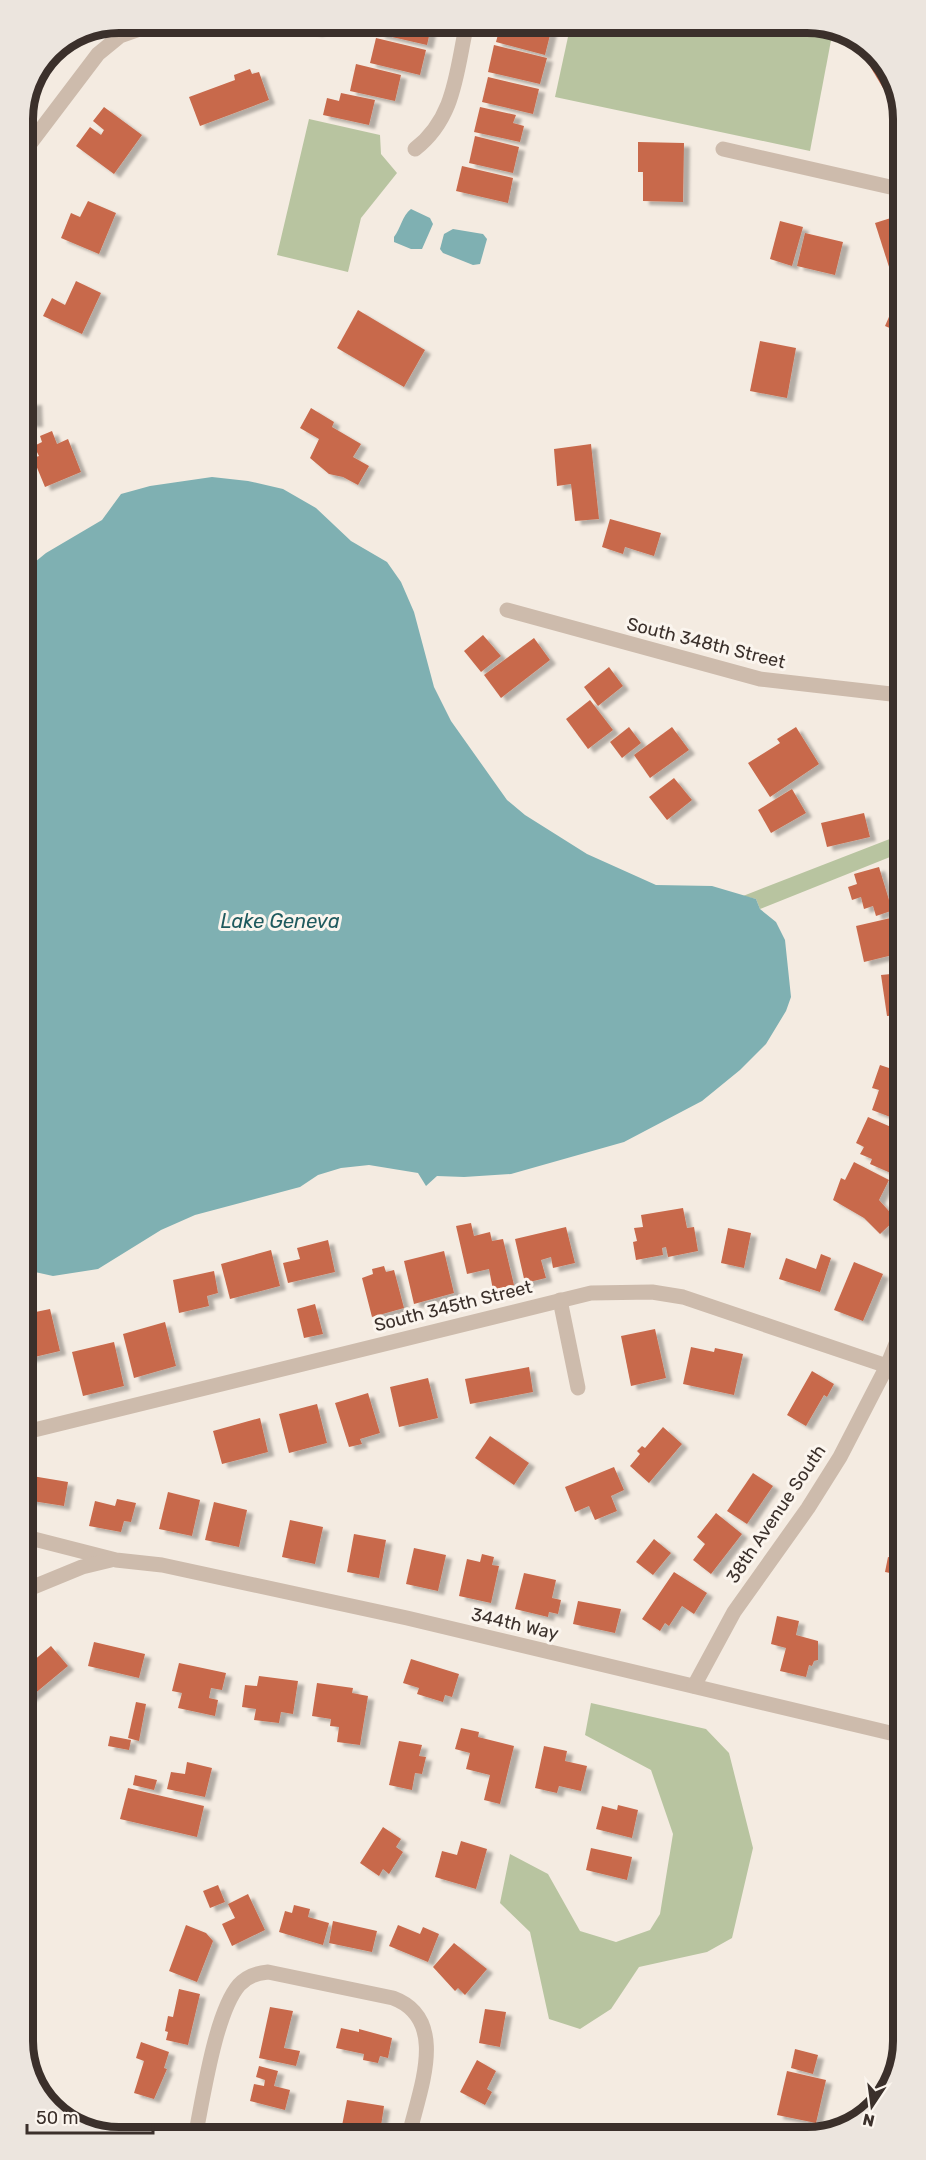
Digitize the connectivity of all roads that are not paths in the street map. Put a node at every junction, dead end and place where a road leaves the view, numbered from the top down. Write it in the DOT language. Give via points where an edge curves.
graph roads {
  1 [pos="114,33"];
  2 [pos="465,33"];
  3 [pos="33,140"];
  4 [pos="723,148"];
  5 [pos="415,149"];
  6 [pos="893,188"];
  7 [pos="507,610"];
  8 [pos="893,694"];
  9 [pos="560,1300"];
  10 [pos="893,1351"];
  11 [pos="887,1366"];
  12 [pos="578,1388"];
  13 [pos="33,1430"];
  14 [pos="33,1539"];
  15 [pos="116,1560"];
  16 [pos="33,1587"];
  17 [pos="694,1686"];
  18 [pos="893,1734"];
  19 [pos="197,2127"];
  20 [pos="411,2127"];
  1 -- 3 [label="street"];
  2 -- 5 [label="street" via="448,108 440,126"];
  4 -- 6 [label="street"];
  7 -- 8 [label="street, South 348th Street" via="760,679"];
  9 -- 11 [label="street, South 345th Street" via="622,1291 683,1298"];
  9 -- 12 [label="street"];
  9 -- 13 [label="street, South 345th Street"];
  10 -- 11 [label="street, 38th Avenue South"];
  11 -- 17 [label="street, 38th Avenue South" via="808,1508 734,1612"];
  14 -- 15 [label="street"];
  15 -- 16 [label="street" via="82,1567"];
  15 -- 17 [label="street, 344th Way" via="171,1567"];
  17 -- 18 [label="street, 344th Way"];
  19 -- 20 [label="street" via="222,2021 231,1999 241,1984 256,1973 274,1972 393,1998 414,2009 426,2033 424,2069"];
}
